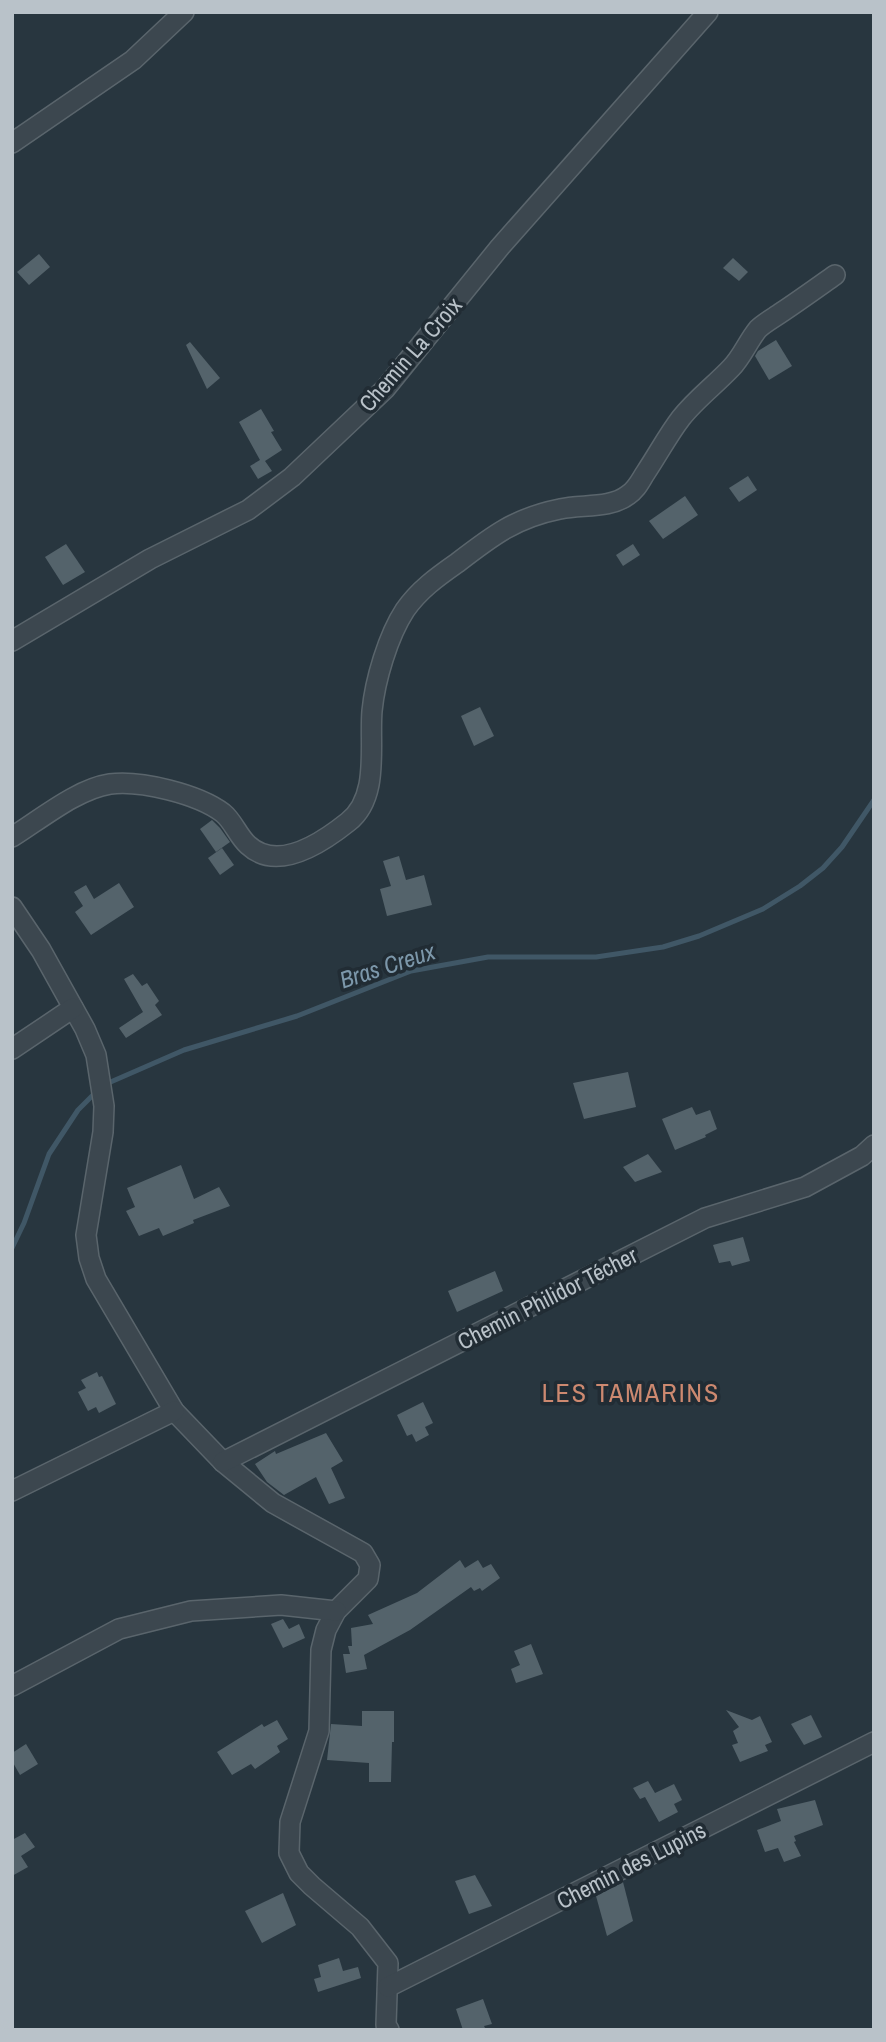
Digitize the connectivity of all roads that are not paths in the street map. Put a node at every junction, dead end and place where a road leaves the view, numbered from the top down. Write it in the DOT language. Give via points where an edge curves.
graph roads {
  1 [pos="184,12"];
  2 [pos="708,12"];
  3 [pos="12,143"];
  4 [pos="835,275"];
  5 [pos="12,641"];
  6 [pos="12,837"];
  7 [pos="12,907"];
  8 [pos="73,1008"];
  9 [pos="12,1048"];
  10 [pos="874,1145"];
  11 [pos="174,1411"];
  12 [pos="223,1462"];
  13 [pos="12,1491"];
  14 [pos="336,1611"];
  15 [pos="12,1686"];
  16 [pos="874,1742"];
  17 [pos="388,1987"];
  18 [pos="389,2030"];
  1 -- 3 [label="street" via="133,61"];
  2 -- 5 [label="street, Chemin La Croix" via="500,247 385,389 292,477 248,510 149,559"];
  4 -- 6 [label="street" via="759,328 734,366 675,426 637,488 626,497 530,516 498,531 421,589 404,612 383,664 373,709 368,786 350,821 303,852 275,856 248,845 225,814 205,801 125,783 83,793"];
  7 -- 8 [label="street"];
  8 -- 9 [label="street"];
  8 -- 11 [label="street" via="96,1055 104,1106 88,1214 89,1258 96,1279"];
  10 -- 12 [label="street, Chemin Philidor Técher" via="805,1187 705,1218"];
  11 -- 12 [label="street"];
  11 -- 13 [label="street"];
  12 -- 14 [label="street" via="273,1503 363,1553 370,1565 368,1579"];
  14 -- 15 [label="street" via="281,1605 179,1614 119,1629"];
  14 -- 17 [label="street" via="321,1650 319,1731 290,1822 289,1853 299,1873 360,1927 388,1963"];
  16 -- 17 [label="street, Chemin des Lupins"];
  17 -- 18 [label="street"];
}
